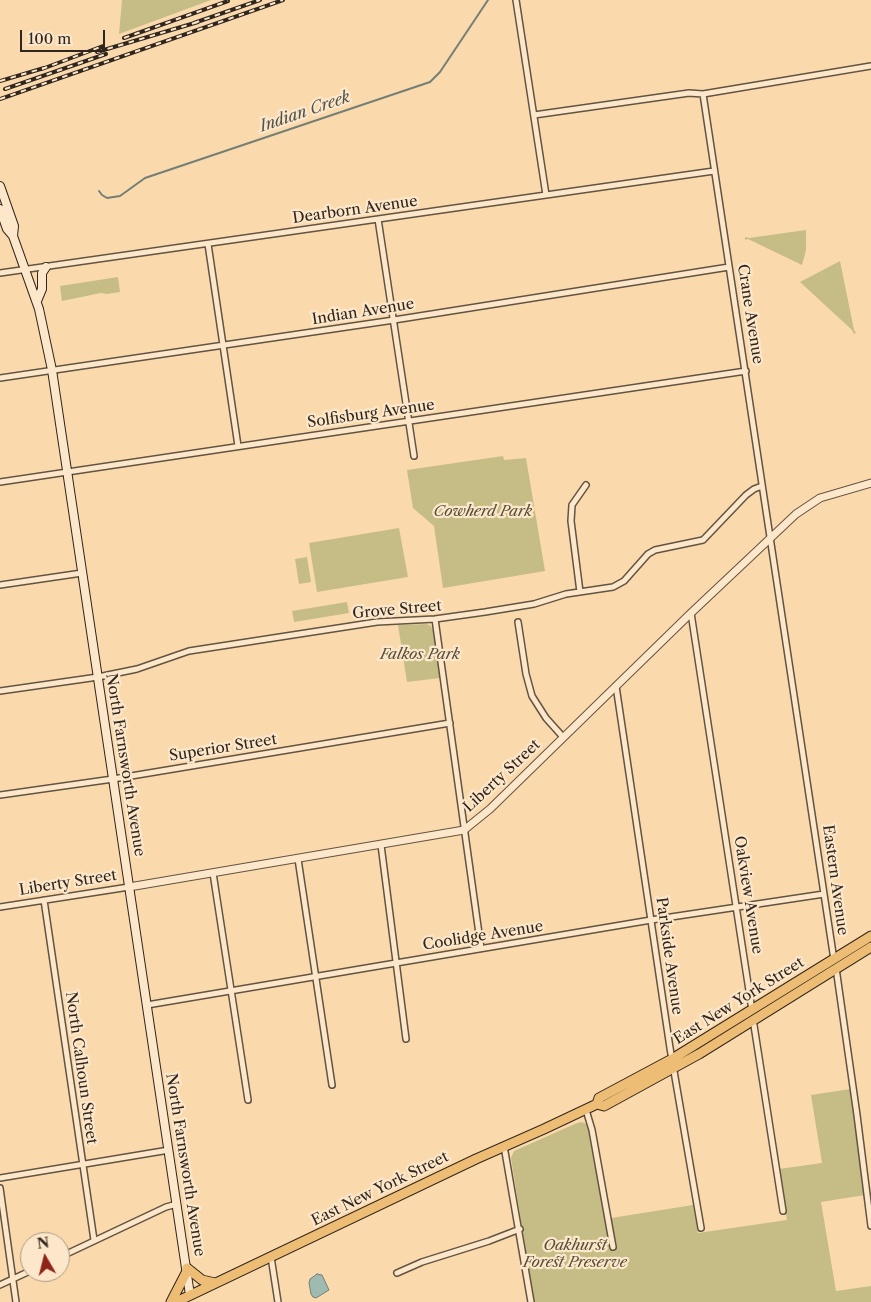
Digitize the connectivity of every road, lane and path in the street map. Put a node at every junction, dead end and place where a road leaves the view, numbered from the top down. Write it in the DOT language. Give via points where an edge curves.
graph roads {
  1 [pos="516,0"];
  2 [pos="871,66"];
  3 [pos="704,94"];
  4 [pos="534,115"];
  5 [pos="714,171"];
  6 [pos="0,186"];
  7 [pos="546,195"];
  8 [pos="4,208"];
  9 [pos="378,219"];
  10 [pos="208,244"];
  11 [pos="730,266"];
  12 [pos="46,267"];
  13 [pos="26,270"];
  14 [pos="0,274"];
  15 [pos="37,301"];
  16 [pos="394,320"];
  17 [pos="223,345"];
  18 [pos="52,370"];
  19 [pos="746,371"];
  20 [pos="0,378"];
  21 [pos="409,421"];
  22 [pos="238,446"];
  23 [pos="414,456"];
  24 [pos="67,471"];
  25 [pos="0,482"];
  26 [pos="871,483"];
  27 [pos="586,485"];
  28 [pos="762,486"];
  29 [pos="771,538"];
  30 [pos="82,573"];
  31 [pos="0,585"];
  32 [pos="580,592"];
  33 [pos="692,613"];
  34 [pos="436,620"];
  35 [pos="518,622"];
  36 [pos="98,677"];
  37 [pos="616,686"];
  38 [pos="0,691"];
  39 [pos="450,723"];
  40 [pos="564,737"];
  41 [pos="113,778"];
  42 [pos="0,795"];
  43 [pos="464,830"];
  44 [pos="381,845"];
  45 [pos="298,859"];
  46 [pos="213,873"];
  47 [pos="129,887"];
  48 [pos="824,894"];
  49 [pos="44,900"];
  50 [pos="0,908"];
  51 [pos="737,908"];
  52 [pos="651,920"];
  53 [pos="871,936"];
  54 [pos="871,947"];
  55 [pos="481,948"];
  56 [pos="834,958"];
  57 [pos="398,963"];
  58 [pos="836,969"];
  59 [pos="316,977"];
  60 [pos="230,991"];
  61 [pos="146,1005"];
  62 [pos="752,1009"];
  63 [pos="754,1020"];
  64 [pos="406,1039"];
  65 [pos="672,1059"];
  66 [pos="674,1069"];
  67 [pos="332,1086"];
  68 [pos="248,1100"];
  69 [pos="597,1104"];
  70 [pos="586,1110"];
  71 [pos="504,1146"];
  72 [pos="169,1150"];
  73 [pos="83,1164"];
  74 [pos="0,1178"];
  75 [pos="0,1188"];
  76 [pos="177,1204"];
  77 [pos="783,1211"];
  78 [pos="871,1226"];
  79 [pos="701,1228"];
  80 [pos="520,1229"];
  81 [pos="94,1240"];
  82 [pos="613,1247"];
  83 [pos="70,1251"];
  84 [pos="271,1256"];
  85 [pos="187,1270"];
  86 [pos="397,1273"];
  87 [pos="20,1276"];
  88 [pos="12,1280"];
  89 [pos="215,1283"];
  90 [pos="0,1285"];
  91 [pos="191,1299"];
  92 [pos="16,1302"];
  93 [pos="171,1302"];
  94 [pos="176,1302"];
  95 [pos="278,1302"];
  96 [pos="531,1302"];
  1 -- 4 [label="street"];
  2 -- 3 [label="street"];
  3 -- 4 [label="street"];
  3 -- 5 [label="street, Crane Avenue"];
  4 -- 7 [label="street"];
  5 -- 7 [label="street, Dearborn Avenue"];
  5 -- 11 [label="street, Crane Avenue"];
  6 -- 8 [label="main road, North Farnsworth Avenue"];
  7 -- 9 [label="street, Dearborn Avenue"];
  8 -- 13 [label="main road, North Farnsworth Avenue" via="7,229 13,236"];
  9 -- 10 [label="street, Dearborn Avenue"];
  9 -- 16 [label="street"];
  10 -- 12 [label="street, Dearborn Avenue"];
  10 -- 17 [label="street"];
  11 -- 16 [label="street, Indian Avenue"];
  11 -- 19 [label="street, Crane Avenue"];
  12 -- 13 [label="street, Dearborn Avenue"];
  12 -- 15 [label="main road"];
  13 -- 14 [label="street, Dearborn Avenue"];
  13 -- 15 [label="main road, North Farnsworth Avenue"];
  15 -- 18 [label="main road, North Farnsworth Avenue"];
  16 -- 17 [label="street, Indian Avenue"];
  16 -- 21 [label="street"];
  17 -- 18 [label="street, Indian Avenue"];
  17 -- 22 [label="street"];
  18 -- 20 [label="street, Indian Avenue"];
  18 -- 24 [label="main road, North Farnsworth Avenue"];
  19 -- 21 [label="street, Solfisburg Avenue"];
  19 -- 28 [label="street, Crane Avenue"];
  21 -- 22 [label="street, Solfisburg Avenue"];
  21 -- 23 [label="street"];
  22 -- 24 [label="street, Solfisburg Avenue"];
  24 -- 25 [label="street, Solfisburg Avenue"];
  24 -- 30 [label="main road, North Farnsworth Avenue"];
  26 -- 29 [label="street, Liberty Street" via="811,503"];
  27 -- 32 [label="street" via="572,505 571,521"];
  28 -- 29 [label="street, Crane Avenue"];
  28 -- 32 [label="street, Grove Street" via="746,495 703,540 655,550 614,587"];
  29 -- 33 [label="street, Liberty Street"];
  29 -- 48 [label="street, Eastern Avenue"];
  30 -- 31 [label="street"];
  30 -- 36 [label="main road, North Farnsworth Avenue"];
  32 -- 34 [label="street, Grove Street" via="534,604"];
  33 -- 37 [label="street, Liberty Street"];
  33 -- 51 [label="street, Oakview Avenue"];
  34 -- 36 [label="street, Grove Street" via="377,622 190,651 142,668"];
  34 -- 39 [label="street"];
  35 -- 40 [label="street" via="532,696"];
  36 -- 38 [label="street, Grove Street"];
  36 -- 41 [label="main road, North Farnsworth Avenue"];
  37 -- 40 [label="street, Liberty Street"];
  37 -- 52 [label="street, Parkside Avenue"];
  39 -- 41 [label="street, Superior Street"];
  39 -- 43 [label="street"];
  40 -- 43 [label="street, Liberty Street"];
  41 -- 42 [label="street, Superior Street"];
  41 -- 47 [label="main road, North Farnsworth Avenue"];
  43 -- 44 [label="street, Liberty Street"];
  43 -- 55 [label="street"];
  44 -- 45 [label="street, Liberty Street"];
  44 -- 57 [label="street"];
  45 -- 46 [label="street, Liberty Street"];
  45 -- 59 [label="street"];
  46 -- 47 [label="street, Liberty Street"];
  46 -- 60 [label="street"];
  47 -- 49 [label="street, Liberty Street"];
  47 -- 61 [label="main road, North Farnsworth Avenue"];
  48 -- 51 [label="street, Coolidge Avenue"];
  48 -- 56 [label="street, Eastern Avenue"];
  49 -- 50 [label="street, Liberty Street"];
  49 -- 73 [label="street, North Calhoun Street"];
  51 -- 52 [label="street, Coolidge Avenue"];
  51 -- 62 [label="street, Oakview Avenue"];
  52 -- 55 [label="street, Coolidge Avenue"];
  52 -- 65 [label="street, Parkside Avenue"];
  53 -- 56 [label="main road, East New York Street"];
  54 -- 58 [label="main road, East New York Street"];
  55 -- 57 [label="street, Coolidge Avenue"];
  56 -- 58 [label="street, Eastern Avenue"];
  56 -- 62 [label="main road, East New York Street"];
  57 -- 59 [label="street, Coolidge Avenue"];
  57 -- 64 [label="street"];
  58 -- 63 [label="main road, East New York Street"];
  58 -- 78 [label="street, Eastern Avenue"];
  59 -- 60 [label="street, Coolidge Avenue"];
  59 -- 67 [label="street"];
  60 -- 61 [label="street, Coolidge Avenue"];
  60 -- 68 [label="street"];
  61 -- 72 [label="main road, North Farnsworth Avenue"];
  62 -- 63 [label="street, Oakview Avenue"];
  62 -- 65 [label="main road, East New York Street"];
  63 -- 66 [label="main road, East New York Street"];
  63 -- 77 [label="street, Oakview Avenue"];
  65 -- 66 [label="street, Parkside Avenue"];
  65 -- 69 [label="main road, East New York Street" via="599,1098"];
  66 -- 69 [label="main road, East New York Street" via="604,1106"];
  66 -- 79 [label="street, Parkside Avenue"];
  69 -- 70 [label="main road, East New York Street"];
  70 -- 71 [label="main road, East New York Street"];
  70 -- 82 [label="street"];
  71 -- 80 [label="street"];
  71 -- 84 [label="main road, East New York Street"];
  72 -- 73 [label="street"];
  72 -- 76 [label="main road, North Farnsworth Avenue"];
  73 -- 74 [label="street"];
  73 -- 81 [label="street, North Calhoun Street"];
  75 -- 88 [label="street"];
  76 -- 81 [label="street"];
  76 -- 85 [label="main road, North Farnsworth Avenue"];
  80 -- 86 [label="street"];
  80 -- 96 [label="street"];
  81 -- 83 [label="street"];
  84 -- 89 [label="main road, East New York Street"];
  84 -- 95 [label="street"];
  85 -- 89 [label="main road" via="202,1280"];
  85 -- 91 [label="main road, North Farnsworth Avenue"];
  85 -- 93 [label="main road"];
  87 -- 88 [label="street"];
  88 -- 90 [label="street"];
  88 -- 92 [label="street"];
  89 -- 91 [label="main road, East New York Street"];
  91 -- 94 [label="main road, East New York Street"];
}
